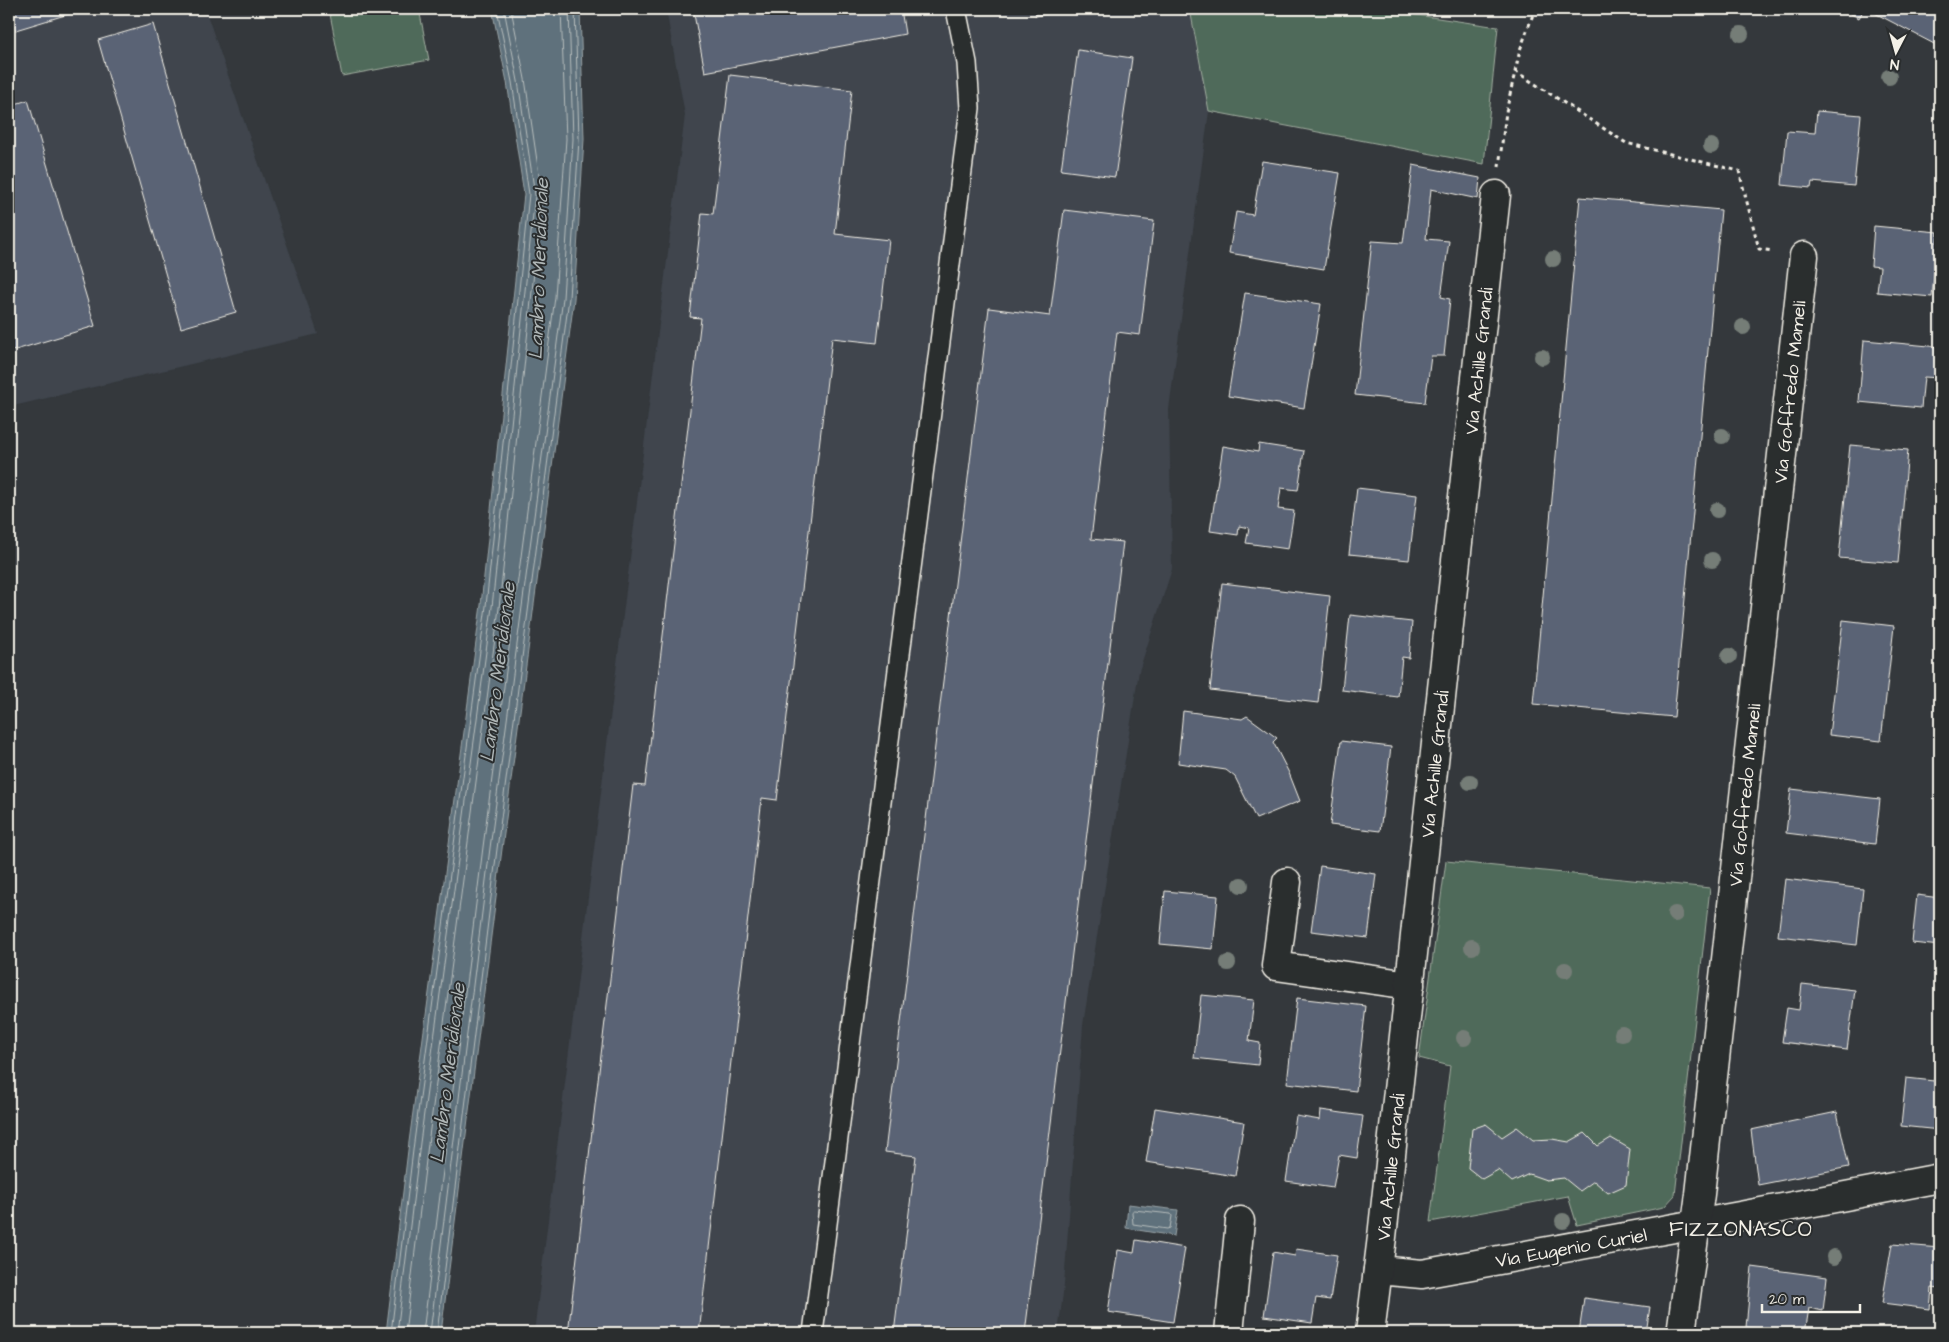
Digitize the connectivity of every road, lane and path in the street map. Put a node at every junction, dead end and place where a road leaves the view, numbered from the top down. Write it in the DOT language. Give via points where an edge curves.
graph roads {
  1 [pos="956,9"];
  2 [pos="1535,9"];
  3 [pos="1515,70"];
  4 [pos="1496,195"];
  5 [pos="1804,256"];
  6 [pos="1287,882"];
  7 [pos="1410,985"];
  8 [pos="1940,1178"];
  9 [pos="1240,1221"];
  10 [pos="1696,1224"];
  11 [pos="1378,1270"];
  12 [pos="813,1333"];
  13 [pos="1229,1333"];
  14 [pos="1370,1333"];
  15 [pos="1681,1333"];
  1 -- 12 [label="lane" via="967,63 970,108"];
  2 -- 3 [label="path"];
  3 -- 4 [label="path" via="1506,112"];
  3 -- 5 [label="path" via="1626,143 1739,171 1758,249"];
  4 -- 7 [label="street, Via Achille Grandi"];
  5 -- 10 [label="street, Via Goffredo Mameli"];
  6 -- 7 [label="street" via="1276,966"];
  7 -- 11 [label="street, Via Achille Grandi"];
  8 -- 10 [label="street, Via Eugenio Curiel"];
  9 -- 13 [label="street"];
  10 -- 11 [label="street, Via Eugenio Curiel" via="1422,1274"];
  10 -- 15 [label="street, Via Goffredo Mameli"];
  11 -- 14 [label="street, Via Achille Grandi"];
}
